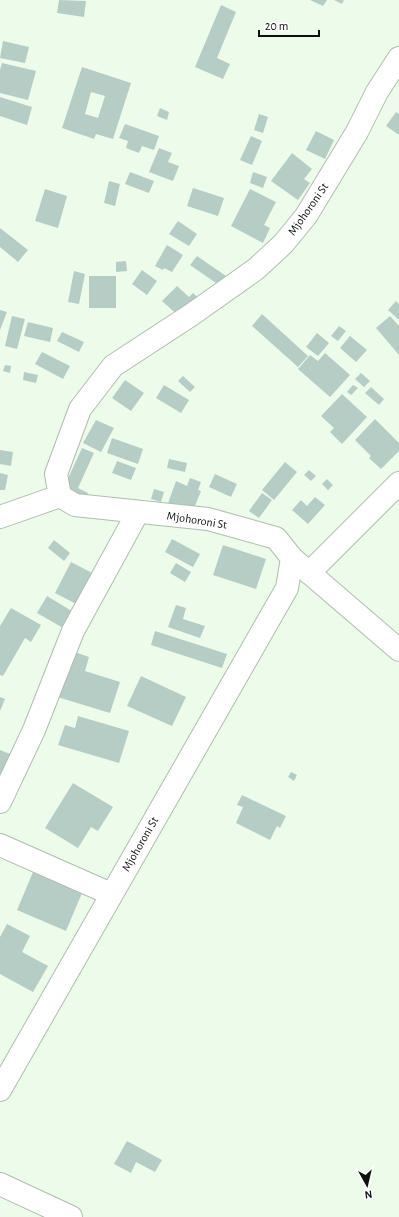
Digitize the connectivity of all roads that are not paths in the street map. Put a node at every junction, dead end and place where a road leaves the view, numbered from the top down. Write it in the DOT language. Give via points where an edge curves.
graph roads {
  1 [pos="399,58"];
  2 [pos="399,483"];
  3 [pos="60,496"];
  4 [pos="138,512"];
  5 [pos="0,517"];
  6 [pos="292,558"];
  7 [pos="309,573"];
  8 [pos="399,650"];
  9 [pos="0,802"];
  10 [pos="0,845"];
  11 [pos="111,894"];
  12 [pos="0,1090"];
  13 [pos="0,1184"];
  14 [pos="71,1217"];
  1 -- 3 [label="street, Mjohoroni St" via="306,216 283,244 256,269 191,316 113,366 108,372 80,409 56,474"];
  2 -- 7 [label="street"];
  3 -- 4 [label="street, Mjohoroni St" via="75,505"];
  3 -- 5 [label="street"];
  4 -- 6 [label="street, Mjohoroni St" via="208,519 276,538"];
  4 -- 9 [label="street" via="73,631 34,730"];
  6 -- 7 [label="street"];
  6 -- 11 [label="street, Mjohoroni St" via="287,588"];
  7 -- 8 [label="street"];
  10 -- 11 [label="street"];
  11 -- 12 [label="street, Mjohoroni St"];
  13 -- 14 [label="street"];
}
